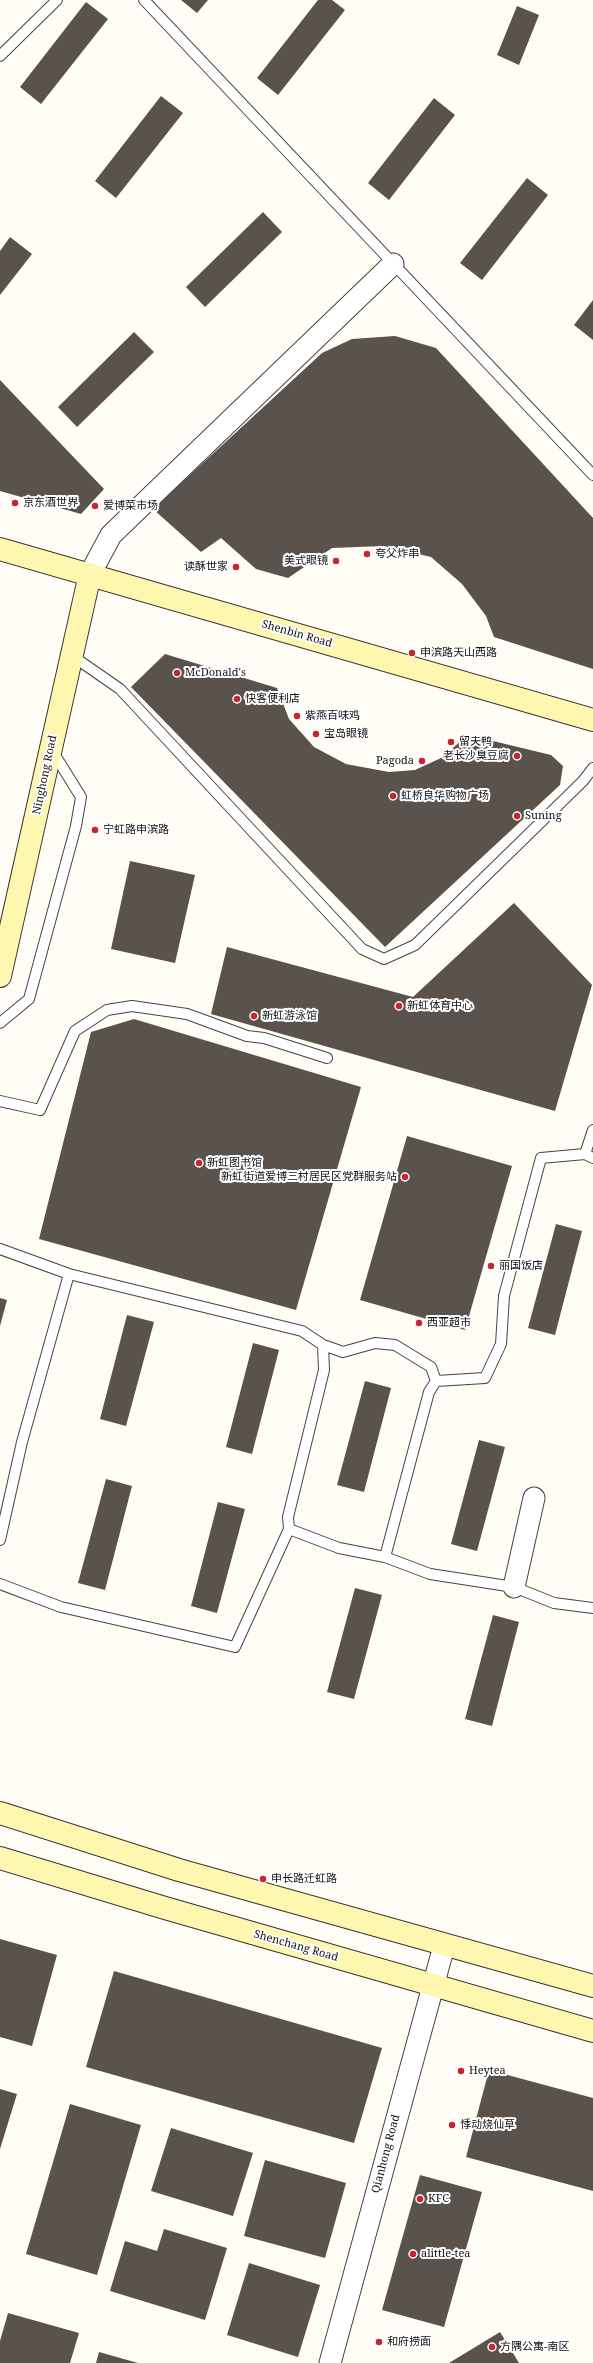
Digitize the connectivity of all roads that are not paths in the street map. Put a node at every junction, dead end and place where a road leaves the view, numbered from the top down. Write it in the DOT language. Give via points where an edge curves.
graph roads {
  1 [pos="57,0"];
  2 [pos="144,0"];
  3 [pos="0,56"];
  4 [pos="393,264"];
  5 [pos="593,475"];
  6 [pos="0,550"];
  7 [pos="90,574"];
  8 [pos="71,654"];
  9 [pos="593,720"];
  10 [pos="51,750"];
  11 [pos="593,768"];
  12 [pos="0,976"];
  13 [pos="0,1023"];
  14 [pos="327,1058"];
  15 [pos="0,1101"];
  16 [pos="593,1130"];
  17 [pos="589,1156"];
  18 [pos="0,1248"];
  19 [pos="69,1274"];
  20 [pos="323,1345"];
  21 [pos="436,1381"];
  22 [pos="534,1498"];
  23 [pos="289,1529"];
  24 [pos="0,1540"];
  25 [pos="385,1557"];
  26 [pos="0,1584"];
  27 [pos="514,1587"];
  28 [pos="593,1608"];
  29 [pos="0,1813"];
  30 [pos="0,1858"];
  31 [pos="444,1946"];
  32 [pos="432,1985"];
  33 [pos="593,1986"];
  34 [pos="593,2031"];
  35 [pos="330,2363"];
  1 -- 3 [label="lane"];
  2 -- 4 [label="lane"];
  4 -- 5 [label="lane"];
  4 -- 7 [label="street" via="111,535"];
  6 -- 7 [label="main road, Shenbin Road"];
  7 -- 8 [label="main road, Ninghong Road"];
  7 -- 9 [label="main road, Shenbin Road"];
  8 -- 10 [label="main road, Ninghong Road"];
  8 -- 11 [label="lane" via="120,690 362,949 384,959 415,945 583,781"];
  10 -- 12 [label="main road, Ninghong Road"];
  10 -- 13 [label="lane" via="82,797 29,999"];
  14 -- 15 [label="lane" via="264,1038 247,1036 187,1014 132,1006 107,1010 75,1032 40,1110"];
  16 -- 17 [label="lane"];
  17 -- 21 [label="lane" via="541,1158 504,1296 501,1344 485,1378"];
  18 -- 19 [label="lane"];
  19 -- 20 [label="lane" via="302,1331"];
  19 -- 24 [label="lane" via="22,1442"];
  20 -- 21 [label="lane" via="343,1352 375,1342 395,1346 430,1366"];
  20 -- 23 [label="lane" via="324,1370 288,1516"];
  21 -- 25 [label="lane" via="429,1392"];
  22 -- 27 [label="street"];
  23 -- 25 [label="lane" via="339,1548"];
  23 -- 26 [label="lane" via="235,1647 61,1607"];
  25 -- 27 [label="lane" via="430,1574"];
  27 -- 28 [label="lane" via="554,1602"];
  29 -- 31 [label="main road" via="179,1870"];
  30 -- 32 [label="main road, Shenchang Road"];
  31 -- 32 [label="street, Qianhong Road"];
  31 -- 33 [label="main road"];
  32 -- 34 [label="main road, Shenchang Road"];
  32 -- 35 [label="street, Qianhong Road"];
}
